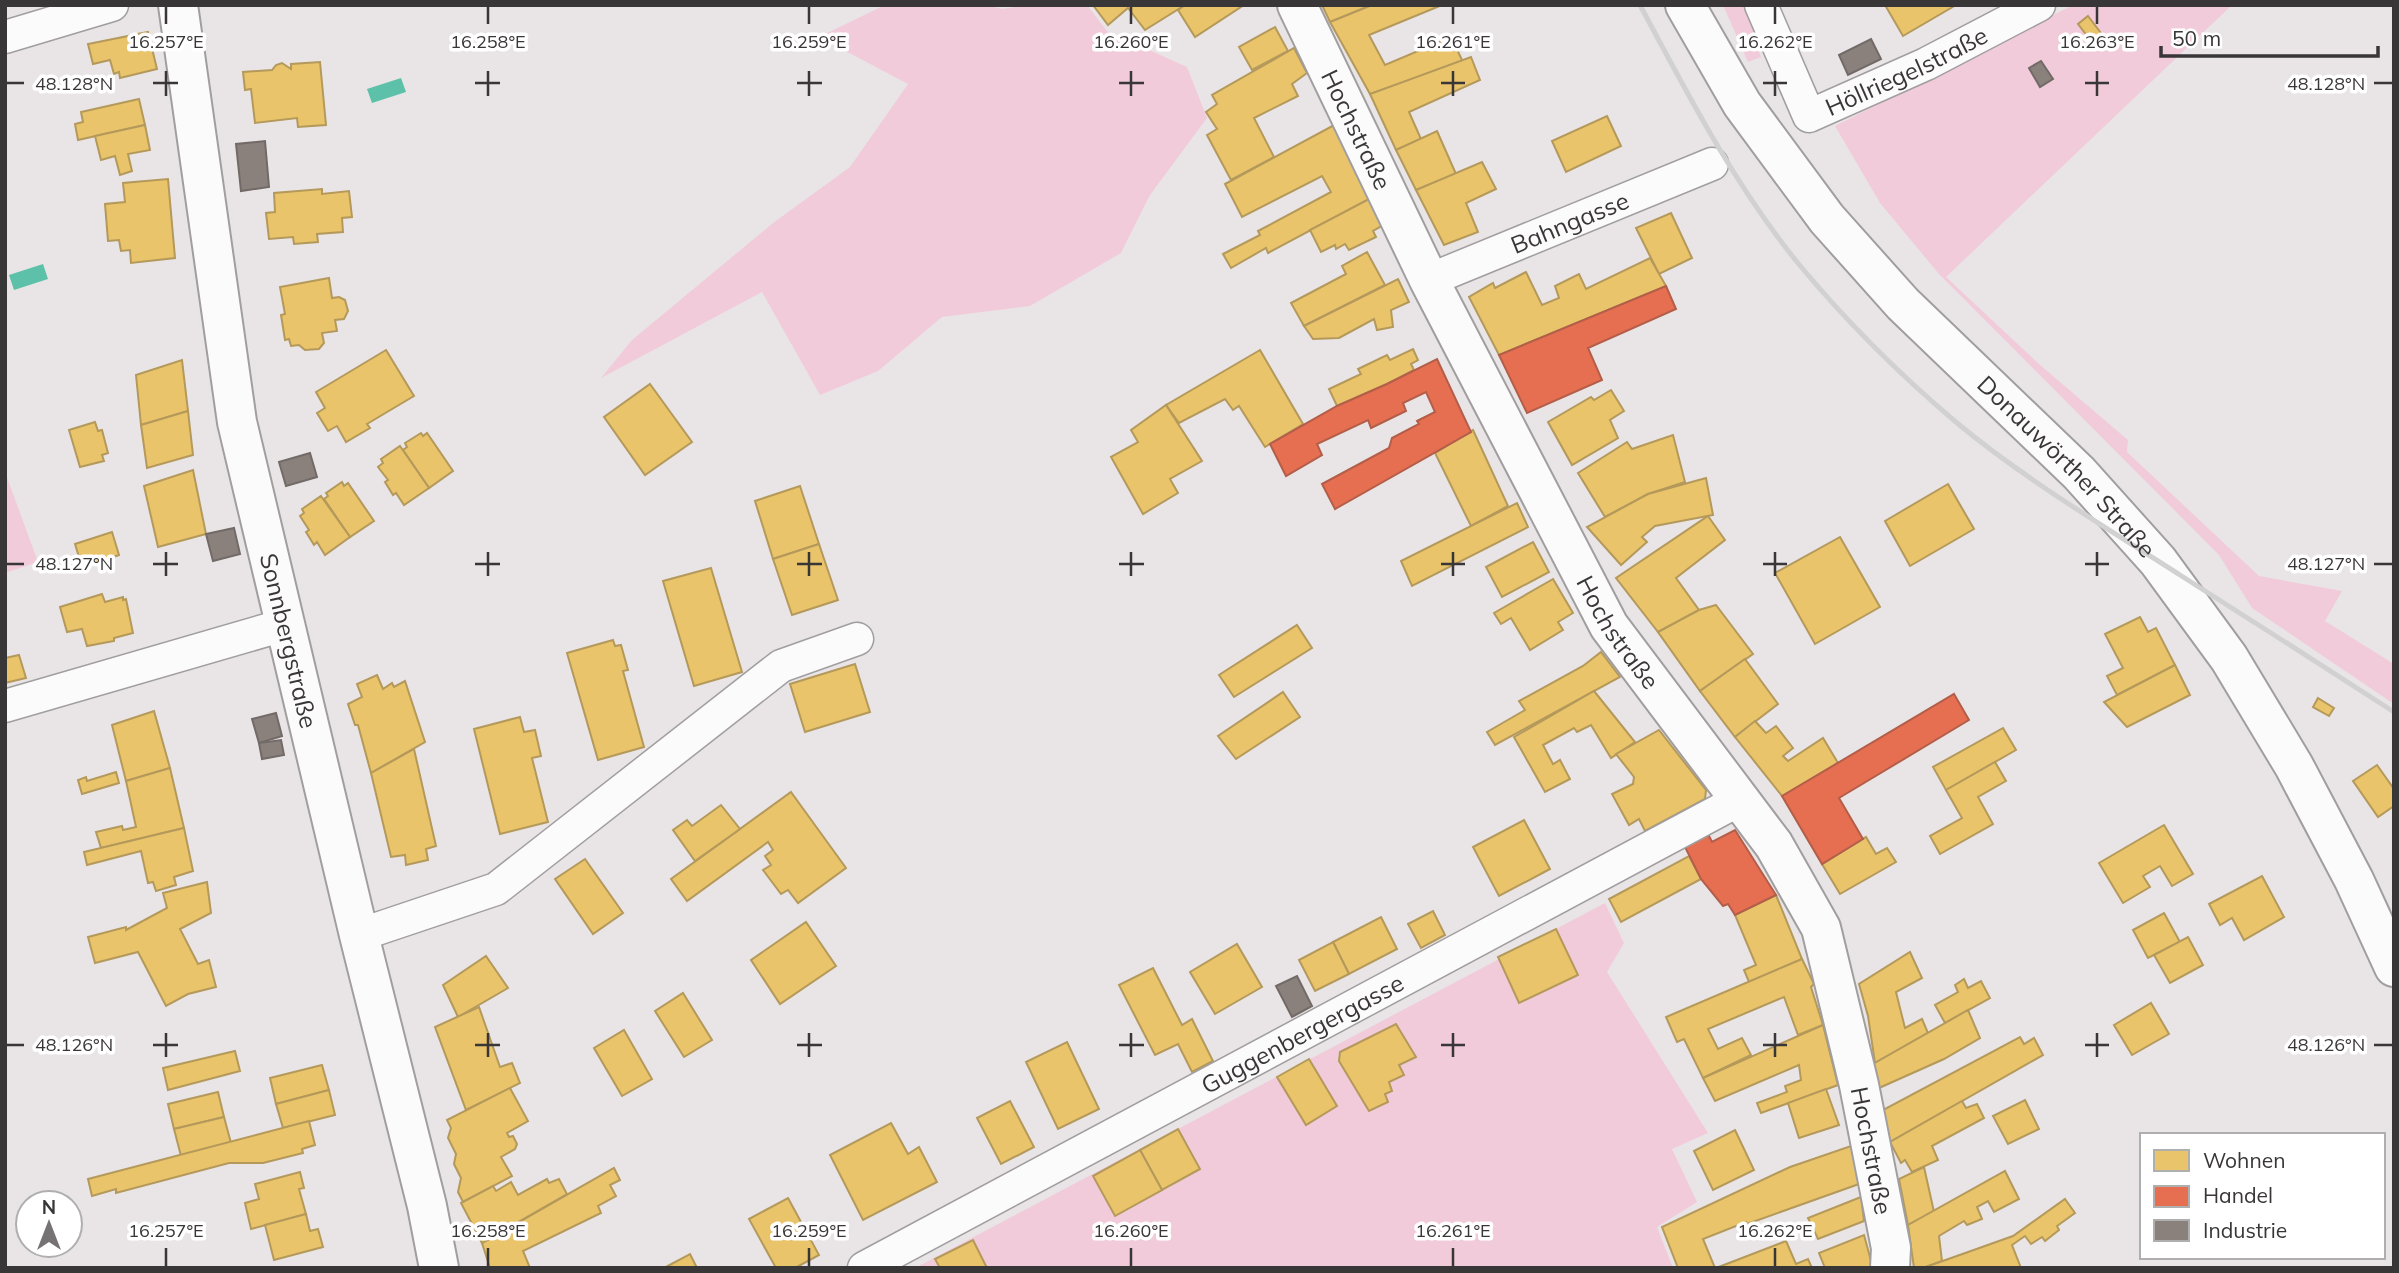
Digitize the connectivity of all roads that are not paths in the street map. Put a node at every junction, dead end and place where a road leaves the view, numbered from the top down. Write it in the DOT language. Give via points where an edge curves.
graph roads {
  1 [pos="111,5"];
  2 [pos="177,5"];
  3 [pos="1297,5"];
  4 [pos="1685,5"];
  5 [pos="1761,5"];
  6 [pos="2039,5"];
  7 [pos="5,37"];
  8 [pos="1712,164"];
  9 [pos="1429,279"];
  10 [pos="285,625"];
  11 [pos="857,639"];
  12 [pos="5,706"];
  13 [pos="1741,799"];
  14 [pos="359,935"];
  15 [pos="2394,967"];
  16 [pos="439,1268"];
  17 [pos="864,1268"];
  18 [pos="1890,1268"];
  1 -- 7 [label="street"];
  2 -- 10 [label="main road, Sonnbergstraße" via="237,422"];
  3 -- 9 [label="main road, Hochstraße"];
  4 -- 15 [label="main road, Donauwörther Straße" via="1742,104 1827,219 1903,304 2079,473 2166,571 2230,658 2294,766"];
  5 -- 6 [label="street, Höllriegelstraße" via="1809,116 1926,64"];
  8 -- 9 [label="street, Bahngasse"];
  9 -- 13 [label="main road, Hochstraße" via="1609,626"];
  10 -- 12 [label="street"];
  10 -- 14 [label="main road, Sonnbergstraße"];
  11 -- 14 [label="street" via="781,666 496,889"];
  13 -- 17 [label="street, Guggenbergergasse"];
  13 -- 18 [label="main road, Hochstraße" via="1774,845 1821,928 1859,1085 1891,1248"];
  14 -- 16 [label="main road, Sonnbergstraße"];
}
